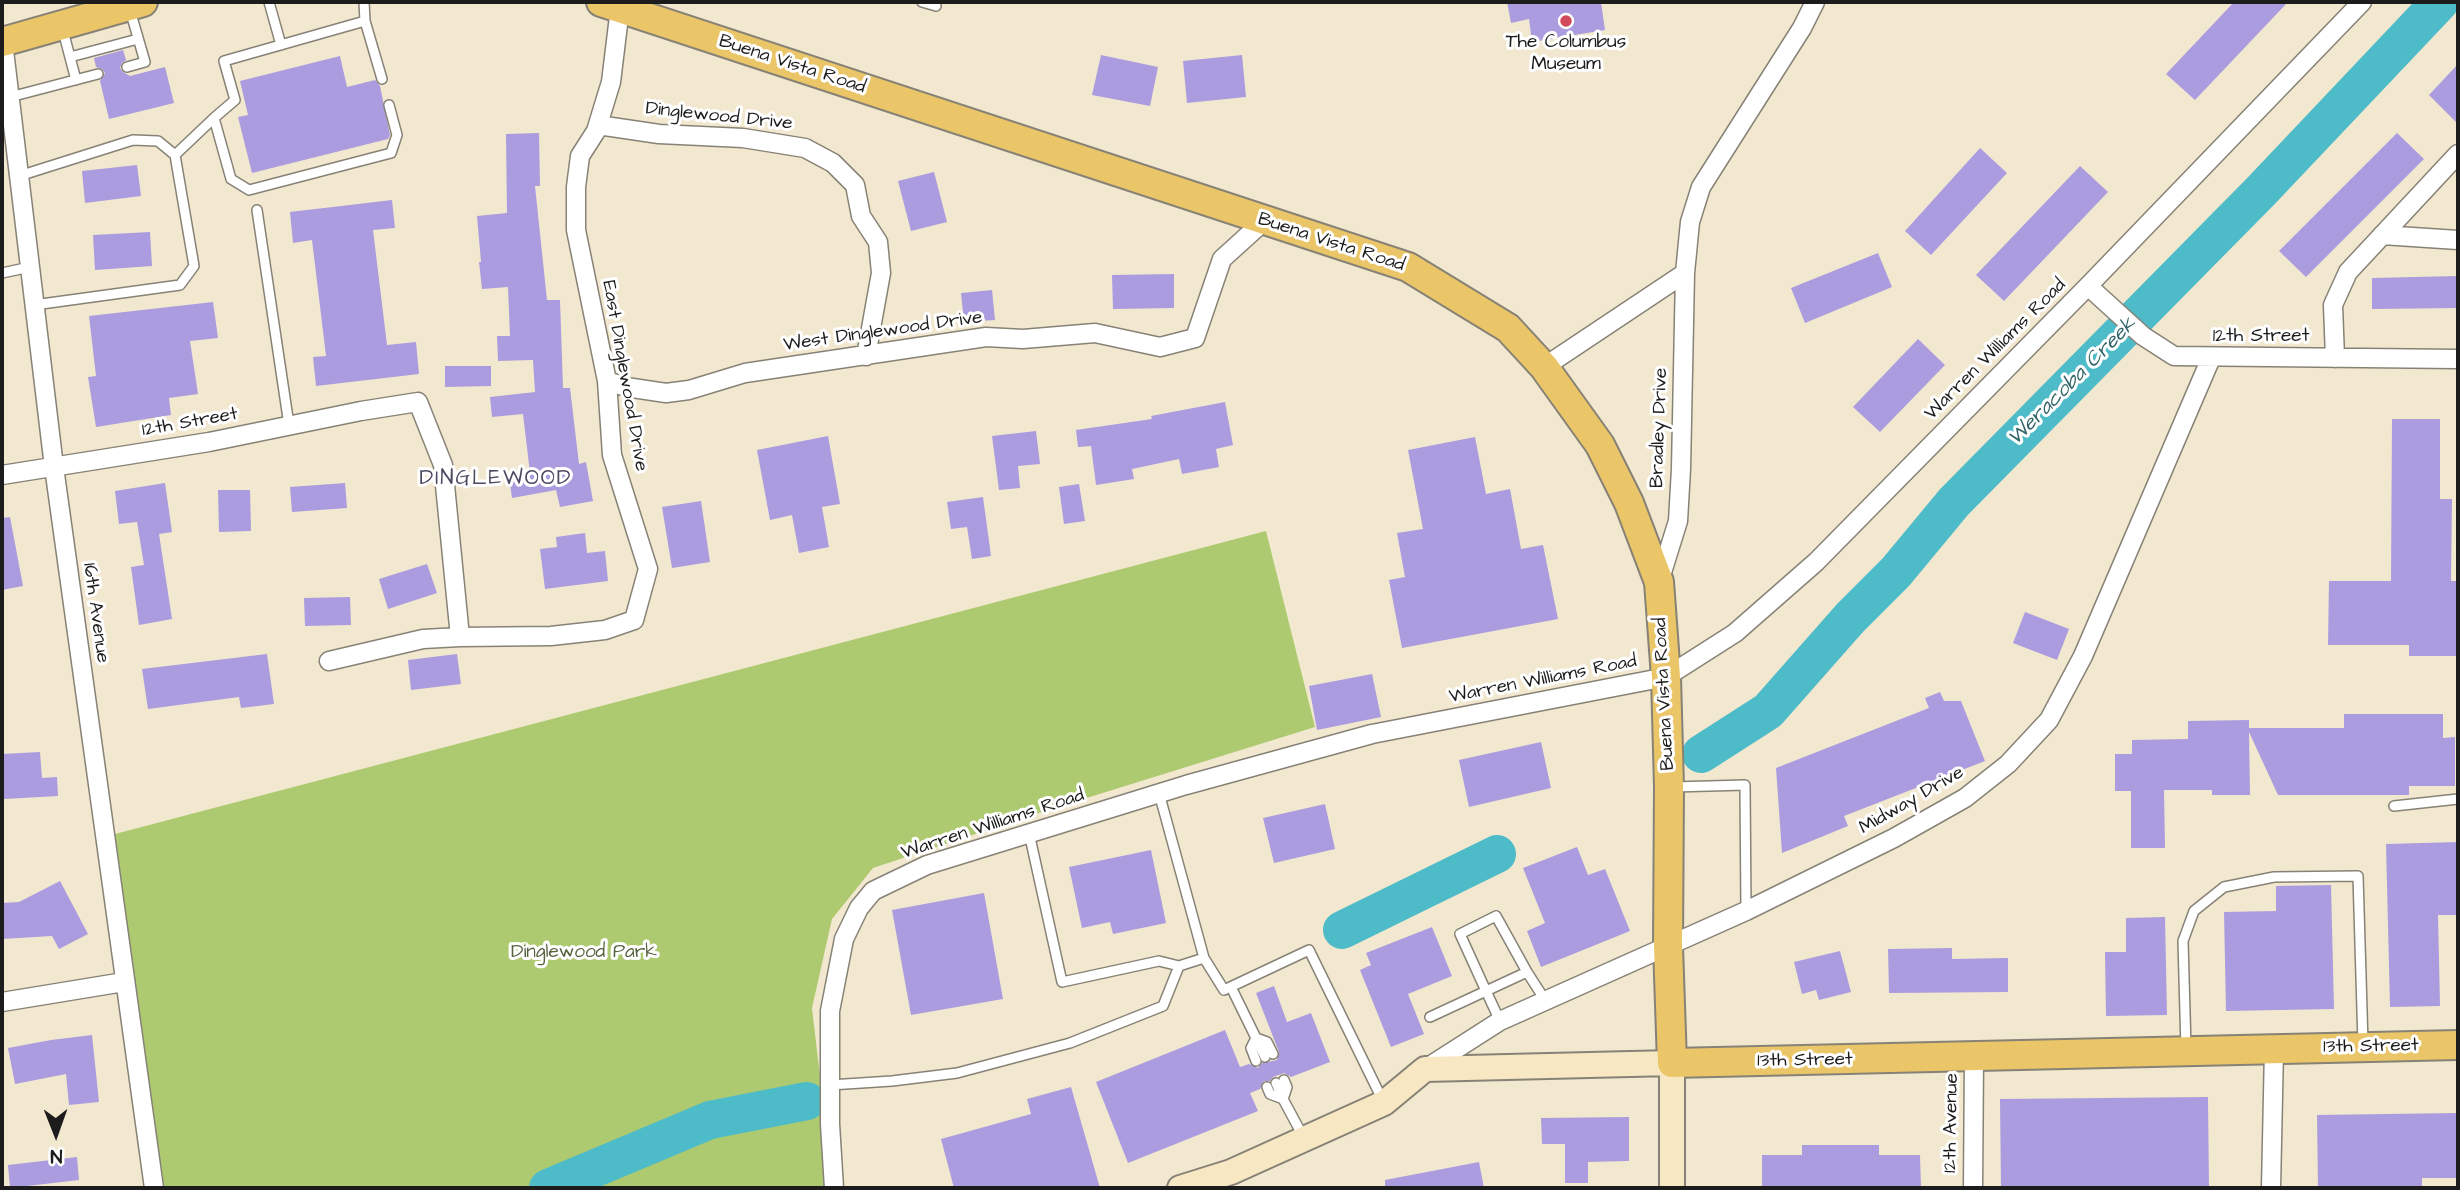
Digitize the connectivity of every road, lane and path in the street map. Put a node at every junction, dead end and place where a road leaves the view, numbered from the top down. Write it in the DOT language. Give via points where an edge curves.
graph roads {
  1 [pos="269,2"];
  2 [pos="364,2"];
  3 [pos="922,2"];
  4 [pos="1815,2"];
  5 [pos="2362,2"];
  6 [pos="136,4"];
  7 [pos="611,5"];
  8 [pos="936,6"];
  9 [pos="365,21"];
  10 [pos="61,25"];
  11 [pos="138,38"];
  12 [pos="2,42"];
  13 [pos="281,45"];
  14 [pos="70,57"];
  15 [pos="127,67"];
  16 [pos="98,74"];
  17 [pos="382,79"];
  18 [pos="76,80"];
  19 [pos="10,97"];
  20 [pos="389,105"];
  21 [pos="215,118"];
  22 [pos="598,125"];
  23 [pos="2458,154"];
  24 [pos="175,155"];
  25 [pos="19,176"];
  26 [pos="257,210"];
  27 [pos="1264,221"];
  28 [pos="2382,235"];
  29 [pos="2458,240"];
  30 [pos="30,267"];
  31 [pos="2,273"];
  32 [pos="1685,273"];
  33 [pos="2088,286"];
  34 [pos="34,305"];
  35 [pos="866,356"];
  36 [pos="2211,358"];
  37 [pos="2335,358"];
  38 [pos="2458,359"];
  39 [pos="1544,367"];
  40 [pos="607,381"];
  41 [pos="289,425"];
  42 [pos="54,467"];
  43 [pos="2,475"];
  44 [pos="1659,582"];
  45 [pos="460,637"];
  46 [pos="329,661"];
  47 [pos="1666,677"];
  48 [pos="1669,788"];
  49 [pos="1158,793"];
  50 [pos="2458,799"];
  51 [pos="2394,806"];
  52 [pos="1029,833"];
  53 [pos="1746,911"];
  54 [pos="1668,946"];
  55 [pos="1204,958"];
  56 [pos="1179,966"];
  57 [pos="1527,972"];
  58 [pos="124,982"];
  59 [pos="1231,987"];
  60 [pos="1486,991"];
  61 [pos="1545,1000"];
  62 [pos="2,1002"];
  63 [pos="1430,1017"];
  64 [pos="1500,1021"];
  65 [pos="1256,1038"];
  66 [pos="2458,1045"];
  67 [pos="2364,1047"];
  68 [pos="2274,1049"];
  69 [pos="2186,1051"];
  70 [pos="1974,1057"];
  71 [pos="1672,1063"];
  72 [pos="1425,1069"];
  73 [pos="830,1085"];
  74 [pos="1283,1099"];
  75 [pos="1384,1102"];
  76 [pos="1304,1139"];
  77 [pos="1232,1180"];
  78 [pos="154,1188"];
  79 [pos="834,1188"];
  80 [pos="1180,1188"];
  81 [pos="1672,1188"];
  82 [pos="1973,1188"];
  83 [pos="2271,1188"];
  1 -- 13 [label="lane"];
  2 -- 9 [label="lane"];
  3 -- 8 [label="lane"];
  4 -- 32 [label="street, Bradley Drive" via="1701,187 1690,222"];
  5 -- 33 [label="street, Warren Williams Road"];
  6 -- 10 [label="main road"];
  6 -- 11 [label="lane"];
  7 -- 22 [label="street, East Dinglewood Drive" via="611,82"];
  7 -- 27 [label="main road, Buena Vista Road"];
  9 -- 13 [label="lane"];
  9 -- 17 [label="lane"];
  10 -- 12 [label="main road"];
  10 -- 14 [label="lane"];
  11 -- 14 [label="lane"];
  11 -- 15 [label="lane" via="145,62"];
  12 -- 19 [label="street, 16th Avenue"];
  13 -- 21 [label="lane" via="225,61 236,100"];
  14 -- 18 [label="lane"];
  16 -- 18 [label="lane"];
  18 -- 19 [label="lane"];
  19 -- 25 [label="street, 16th Avenue"];
  20 -- 21 [label="lane" via="397,135 391,153 249,190 231,179"];
  21 -- 24 [label="lane"];
  22 -- 35 [label="street, Dinglewood Drive" via="805,148 832,163 855,185 861,216 878,242 881,273"];
  22 -- 40 [label="street, East Dinglewood Drive" via="580,156 576,230"];
  23 -- 28 [label="street"];
  24 -- 25 [label="lane" via="158,141 133,140"];
  24 -- 34 [label="lane" via="194,266 180,285"];
  25 -- 30 [label="street, 16th Avenue"];
  26 -- 41 [label="lane"];
  27 -- 35 [label="street, West Dinglewood Drive" via="1222,259 1195,338 1160,347 1095,333 986,337"];
  27 -- 39 [label="main road, Buena Vista Road" via="1408,267 1508,328"];
  28 -- 29 [label="street"];
  28 -- 37 [label="street" via="2348,272 2333,305"];
  30 -- 31 [label="lane"];
  30 -- 34 [label="street, 16th Avenue"];
  32 -- 39 [label="street"];
  32 -- 44 [label="street, Bradley Drive" via="1678,521"];
  33 -- 36 [label="street, 12th Street" via="2143,336 2174,356"];
  33 -- 47 [label="street, Warren Williams Road" via="1816,562 1735,633"];
  34 -- 42 [label="street, 16th Avenue"];
  35 -- 40 [label="street, West Dinglewood Drive" via="745,373 666,393"];
  36 -- 37 [label="street, 12th Street"];
  36 -- 53 [label="street, Midway Drive" via="2083,656 2049,720 2008,764 1965,798"];
  37 -- 38 [label="street, 12th Street"];
  39 -- 44 [label="main road, Buena Vista Road" via="1600,445 1629,503"];
  40 -- 45 [label="street, East Dinglewood Drive" via="612,455 648,569 635,620 605,630 551,636"];
  41 -- 42 [label="street, 12th Street"];
  41 -- 45 [label="street, 12th Street" via="418,402 443,464"];
  42 -- 43 [label="street, 12th Street"];
  42 -- 58 [label="street, 16th Avenue"];
  44 -- 47 [label="main road, Buena Vista Road"];
  45 -- 46 [label="street, East Dinglewood Drive" via="423,639"];
  47 -- 48 [label="main road, Buena Vista Road"];
  47 -- 49 [label="street, Warren Williams Road" via="1372,734"];
  48 -- 53 [label="lane" via="1745,785"];
  48 -- 54 [label="main road, Buena Vista Road"];
  49 -- 52 [label="street, Warren Williams Road"];
  49 -- 55 [label="lane"];
  50 -- 51 [label="lane"];
  52 -- 56 [label="lane" via="1062,982 1159,961"];
  52 -- 73 [label="street, Warren Williams Road" via="927,865 873,891 859,908 844,939 830,1011"];
  53 -- 54 [label="street, Midway Drive"];
  54 -- 61 [label="street, Midway Drive"];
  54 -- 71 [label="main road, Buena Vista Road"];
  55 -- 56 [label="lane"];
  55 -- 59 [label="lane" via="1224,990"];
  56 -- 73 [label="lane" via="1163,1006 1070,1043 957,1073"];
  57 -- 60 [label="lane"];
  57 -- 60 [label="lane" via="1496,916 1460,934"];
  57 -- 61 [label="lane"];
  58 -- 62 [label="street"];
  58 -- 78 [label="street, 16th Avenue"];
  59 -- 65 [label="lane"];
  59 -- 75 [label="lane" via="1309,950"];
  60 -- 63 [label="lane"];
  60 -- 64 [label="lane"];
  61 -- 64 [label="street, Midway Drive"];
  64 -- 72 [label="street, Midway Drive"];
  65 -- 65 [label="lane" via="1267,1042 1265,1058 1251,1048"];
  66 -- 67 [label="main road, 13th Street"];
  67 -- 68 [label="main road, 13th Street"];
  67 -- 69 [label="lane" via="2358,876 2274,877 2224,887 2194,911 2183,940"];
  68 -- 69 [label="main road, 13th Street"];
  68 -- 83 [label="street"];
  69 -- 70 [label="main road, 13th Street"];
  70 -- 71 [label="main road, 13th Street"];
  70 -- 82 [label="street, 12th Avenue"];
  71 -- 72 [label="main road, 13th Street"];
  71 -- 81 [label="main road"];
  72 -- 75 [label="main road"];
  73 -- 79 [label="street, Warren Williams Road"];
  74 -- 74 [label="lane" via="1287,1087 1276,1083 1270,1094"];
  74 -- 76 [label="lane"];
  75 -- 76 [label="main road"];
  76 -- 77 [label="main road"];
  77 -- 80 [label="main road"];
}
